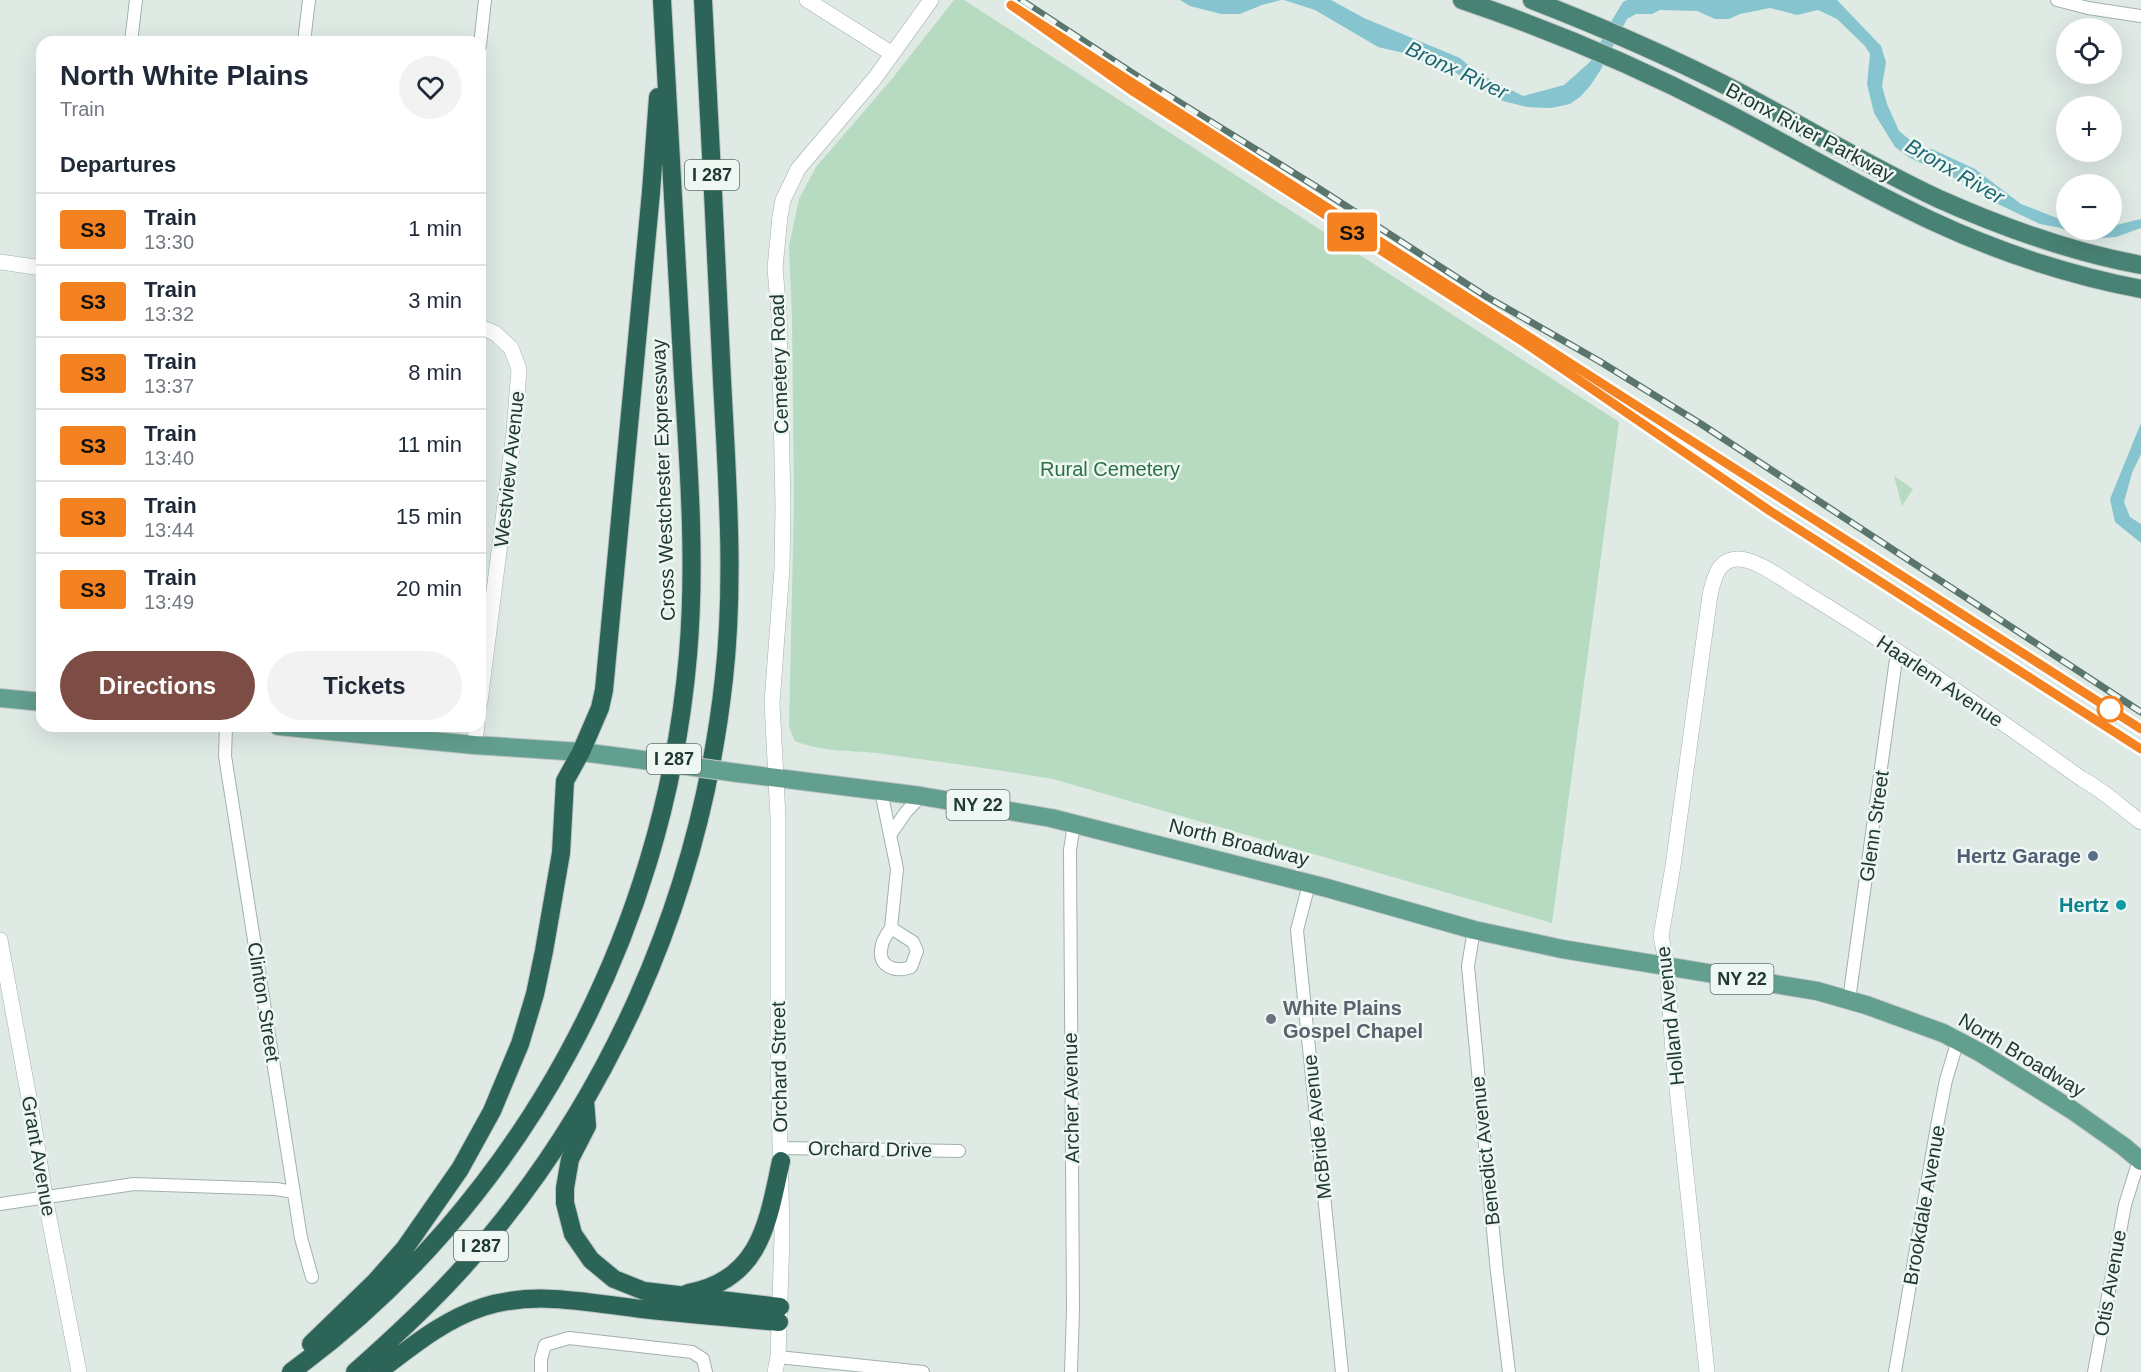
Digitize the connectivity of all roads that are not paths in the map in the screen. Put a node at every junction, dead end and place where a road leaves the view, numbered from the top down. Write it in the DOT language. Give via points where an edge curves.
graph roads {
  1 [pos="136,0"];
  2 [pos="309,0"];
  3 [pos="485,0"];
  4 [pos="703,0"];
  5 [pos="807,0"];
  6 [pos="931,0"];
  7 [pos="1462,0"];
  8 [pos="1532,0"];
  9 [pos="2057,0"];
  10 [pos="662,1"];
  11 [pos="2141,16"];
  12 [pos="663,22"];
  13 [pos="131,36"];
  14 [pos="305,36"];
  15 [pos="481,36"];
  16 [pos="891,53"];
  17 [pos="0,262"];
  18 [pos="2141,265"];
  19 [pos="36,267"];
  20 [pos="2141,289"];
  21 [pos="486,329"];
  22 [pos="1729,560"];
  23 [pos="1897,652"];
  24 [pos="486,655"];
  25 [pos="0,698"];
  26 [pos="36,701"];
  27 [pos="226,732"];
  28 [pos="340,732"];
  29 [pos="476,732"];
  30 [pos="474,745"];
  31 [pos="581,752"];
  32 [pos="776,777"];
  33 [pos="881,791"];
  34 [pos="921,796"];
  35 [pos="2141,822"];
  36 [pos="1074,824"];
  37 [pos="890,835"];
  38 [pos="1308,884"];
  39 [pos="891,928"];
  40 [pos="1474,930"];
  41 [pos="0,940"];
  42 [pos="1667,967"];
  43 [pos="1849,1000"];
  44 [pos="1958,1040"];
  45 [pos="585,1101"];
  46 [pos="959,1151"];
  47 [pos="781,1154"];
  48 [pos="2140,1160"];
  49 [pos="294,1192"];
  50 [pos="45,1197"];
  51 [pos="0,1204"];
  52 [pos="312,1276"];
  53 [pos="659,1293"];
  54 [pos="780,1314"];
  55 [pos="778,1357"];
  56 [pos="79,1372"];
  57 [pos="282,1372"];
  58 [pos="291,1372"];
  59 [pos="354,1372"];
  60 [pos="378,1372"];
  61 [pos="541,1372"];
  62 [pos="706,1372"];
  63 [pos="775,1372"];
  64 [pos="784,1372"];
  65 [pos="923,1372"];
  66 [pos="1071,1372"];
  67 [pos="1342,1372"];
  68 [pos="1509,1372"];
  69 [pos="1707,1372"];
  70 [pos="1895,1372"];
  71 [pos="2094,1372"];
  1 -- 13 [label="street"];
  2 -- 14 [label="street"];
  3 -- 15 [label="street"];
  4 -- 45 [label="highway, I 287" via="729,548 724,679 707,783 681,884 640,992"];
  5 -- 16 [label="street"];
  6 -- 16 [label="street, Cemetery Road"];
  7 -- 20 [label="highway, Bronx River Parkway" via="1618,61 1954,231 2053,268"];
  8 -- 18 [label="highway, Bronx River Parkway" via="1628,39 1729,87 1939,198 2037,238"];
  9 -- 11 [label="street"];
  10 -- 12 [label="highway, Cross Westchester Expressway / I 287"];
  12 -- 31 [label="highway" via="604,690"];
  12 -- 58 [label="highway, Cross Westchester Expressway / I 287" via="691,582 684,692 660,825 610,969 576,1040 524,1127 464,1209 417,1261 358,1318"];
  16 -- 32 [label="street, Cemetery Road" via="798,169 780,216 775,268 783,506 772,703"];
  17 -- 19 [label="street"];
  21 -- 24 [label="street, Westview Avenue" via="512,348 519,369"];
  22 -- 23 [label="street, Haarlem Avenue" via="1746,560 1760,566"];
  22 -- 42 [label="street, Holland Avenue" via="1715,576 1710,595 1661,936"];
  23 -- 35 [label="street, Haarlem Avenue"];
  23 -- 43 [label="street, Glenn Street"];
  25 -- 26 [label="main road"];
  27 -- 49 [label="street, Clinton Street" via="225,756"];
  28 -- 30 [label="main road, North Broadway / NY 22"];
  29 -- 30 [label="street"];
  30 -- 31 [label="main road, North Broadway / NY 22"];
  31 -- 32 [label="main road, North Broadway / NY 22, bridge"];
  31 -- 57 [label="highway" via="565,781 561,853 535,994 520,1044 492,1111 455,1177 405,1248"];
  32 -- 33 [label="main road, North Broadway / NY 22"];
  32 -- 47 [label="street, Orchard Street"];
  33 -- 34 [label="main road, North Broadway / NY 22"];
  33 -- 37 [label="street"];
  34 -- 36 [label="main road, North Broadway / NY 22"];
  34 -- 37 [label="street"];
  36 -- 38 [label="main road, North Broadway / NY 22"];
  36 -- 66 [label="street, Archer Avenue" via="1070,850"];
  37 -- 39 [label="street" via="897,869"];
  38 -- 40 [label="main road, North Broadway / NY 22"];
  38 -- 67 [label="street, McBride Avenue" via="1297,930"];
  40 -- 42 [label="main road, North Broadway / NY 22"];
  40 -- 68 [label="street, Benedict Avenue" via="1468,966"];
  41 -- 50 [label="street, Grant Avenue"];
  42 -- 43 [label="main road, North Broadway / NY 22" via="1817,991"];
  42 -- 69 [label="street, Holland Avenue"];
  43 -- 44 [label="main road, North Broadway / NY 22"];
  44 -- 48 [label="main road, North Broadway / NY 22" via="2060,1102"];
  44 -- 70 [label="street, Brookdale Avenue" via="1937,1126"];
  45 -- 53 [label="highway" via="587,1126 570,1159 565,1188 573,1234 591,1260 614,1279 636,1289"];
  45 -- 59 [label="highway, I 287" via="487,1239 433,1299"];
  46 -- 47 [label="street, Orchard Drive"];
  47 -- 53 [label="highway" via="763,1234 745,1263 706,1288"];
  47 -- 54 [label="street, Orchard Street"];
  48 -- 71 [label="street, Otis Avenue" via="2125,1204"];
  49 -- 50 [label="street" via="134,1184"];
  49 -- 52 [label="street, Clinton Street" via="304,1253"];
  50 -- 51 [label="street"];
  50 -- 56 [label="street, Grant Avenue"];
  53 -- 54 [label="highway"];
  54 -- 55 [label="street, Orchard Street"];
  54 -- 60 [label="highway" via="516,1300 483,1307 447,1323"];
  55 -- 63 [label="street, Orchard Street"];
  55 -- 64 [label="street, Orchard Street"];
  55 -- 65 [label="street"];
  61 -- 62 [label="street" via="545,1345 569,1338 692,1352 704,1359"];
}
